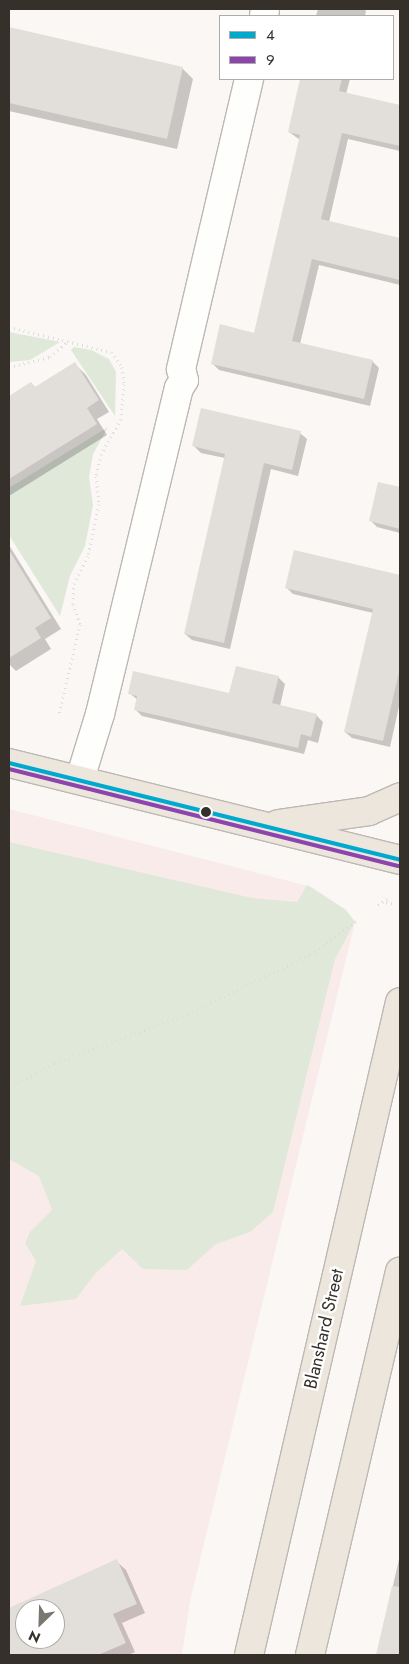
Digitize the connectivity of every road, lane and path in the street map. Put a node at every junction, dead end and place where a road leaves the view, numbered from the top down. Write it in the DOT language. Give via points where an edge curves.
graph roads {
  1 [pos="249,80"];
  2 [pos="9,327"];
  3 [pos="69,340"];
  4 [pos="9,367"];
  5 [pos="59,714"];
  6 [pos="9,763"];
  7 [pos="80,779"];
  8 [pos="400,797"];
  9 [pos="263,827"];
  10 [pos="400,860"];
  11 [pos="389,898"];
  12 [pos="386,902"];
  13 [pos="394,904"];
  14 [pos="378,905"];
  15 [pos="358,920"];
  16 [pos="400,1002"];
  17 [pos="9,1088"];
  18 [pos="400,1271"];
  19 [pos="248,1655"];
  20 [pos="310,1655"];
  1 -- 7 [label="lane" via="180,369 184,380 179,388 100,714"];
  2 -- 3 [label="path"];
  3 -- 4 [label="path" via="50,357 26,366"];
  3 -- 5 [label="path" via="110,352 122,367 124,384 121,420 101,454 96,476 99,504 88,556 74,583 73,604 80,624"];
  6 -- 7 [label="main road"];
  7 -- 9 [label="main road"];
  8 -- 9 [label="main road" via="368,811"];
  9 -- 10 [label="main road"];
  11 -- 12 [label="path"];
  12 -- 13 [label="path"];
  12 -- 14 [label="path"];
  15 -- 17 [label="path" via="315,952 188,1014 55,1064"];
  16 -- 19 [label="main road, Blanshard Street"];
  18 -- 20 [label="main road"];
}
